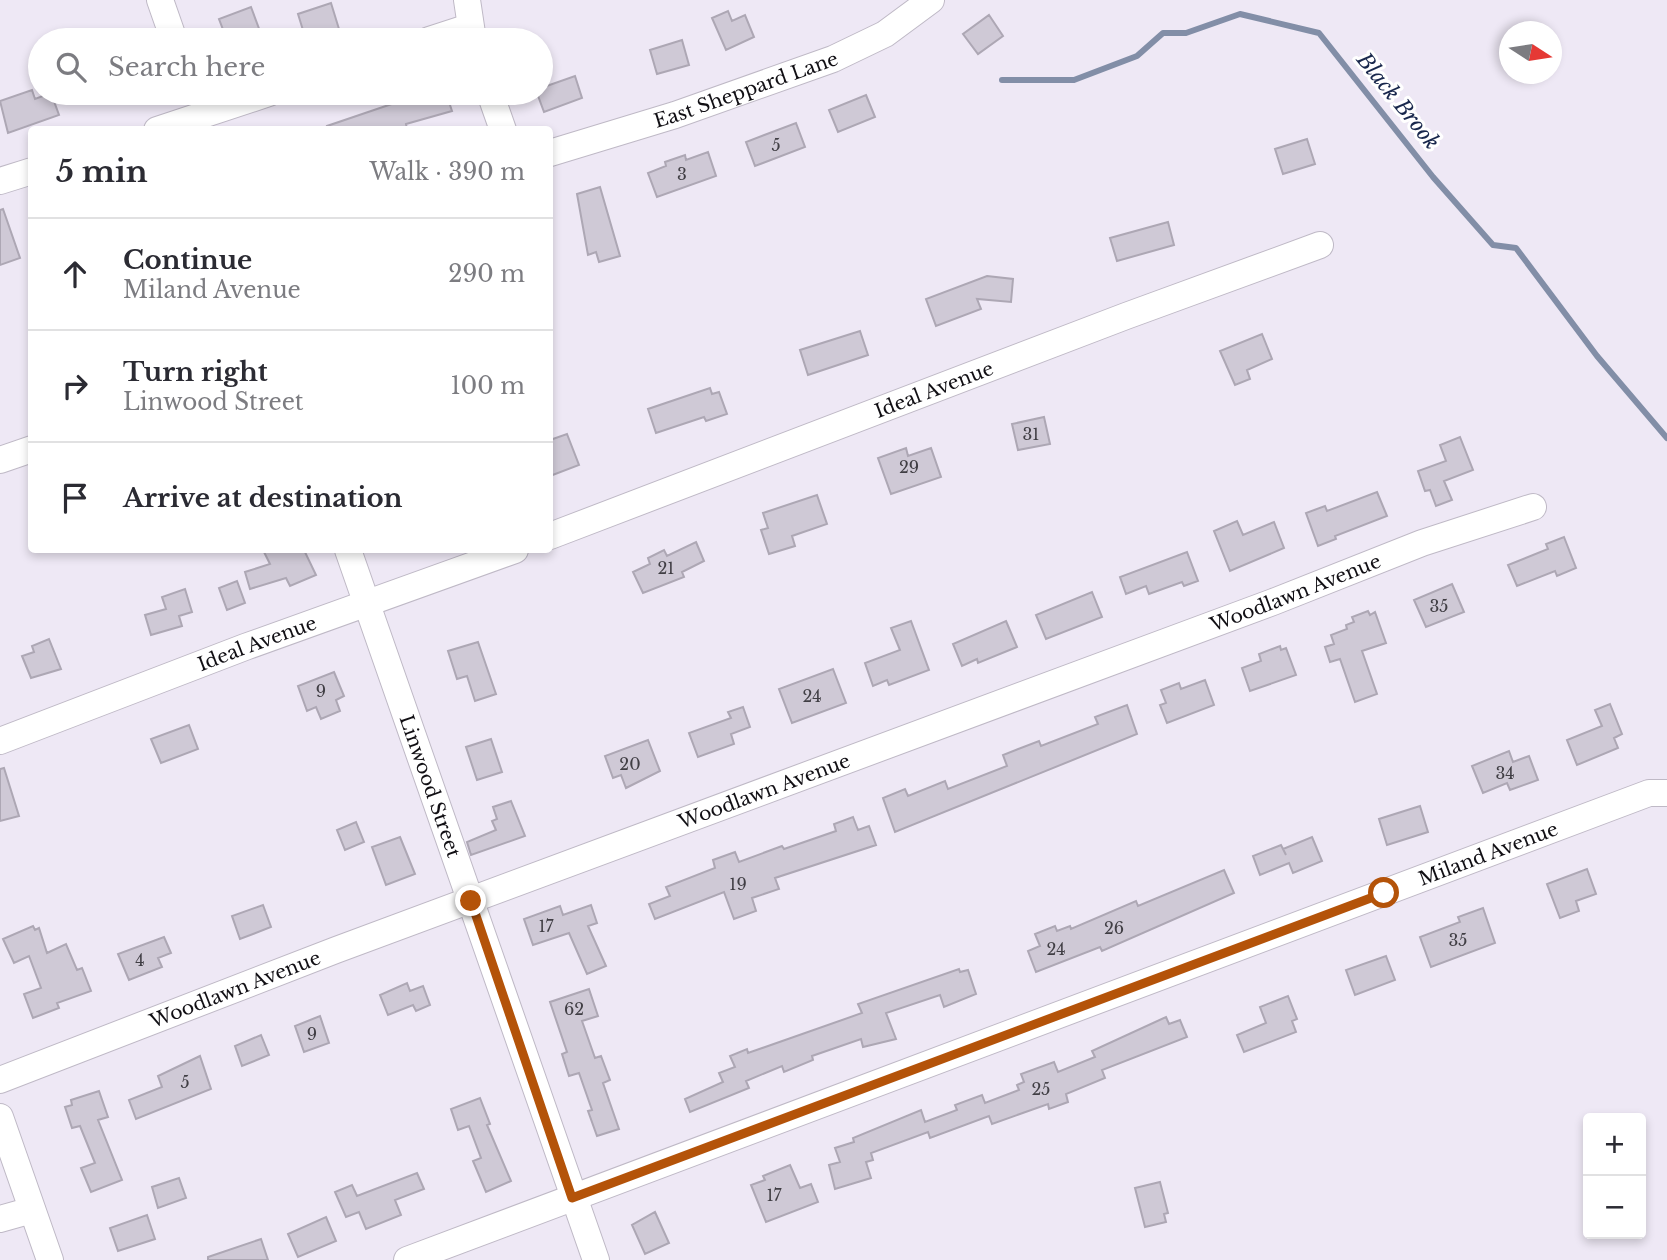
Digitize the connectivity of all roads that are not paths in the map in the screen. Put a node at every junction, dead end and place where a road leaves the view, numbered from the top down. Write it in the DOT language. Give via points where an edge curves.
graph roads {
  1 [pos="160,0"];
  2 [pos="467,0"];
  3 [pos="931,0"];
  4 [pos="170,28"];
  5 [pos="470,28"];
  6 [pos="225,105"];
  7 [pos="494,105"];
  8 [pos="199,112"];
  9 [pos="166,126"];
  10 [pos="502,126"];
  11 [pos="553,152"];
  12 [pos="28,172"];
  13 [pos="0,181"];
  14 [pos="1320,245"];
  15 [pos="28,450"];
  16 [pos="0,460"];
  17 [pos="1533,507"];
  18 [pos="553,535"];
  19 [pos="349,553"];
  20 [pos="507,553"];
  21 [pos="367,605"];
  22 [pos="0,741"];
  23 [pos="1667,793"];
  24 [pos="471,901"];
  25 [pos="0,1080"];
  26 [pos="0,1117"];
  27 [pos="572,1198"];
  28 [pos="32,1210"];
  29 [pos="0,1219"];
  30 [pos="50,1260"];
  31 [pos="407,1260"];
  32 [pos="596,1260"];
  1 -- 4 [label="street"];
  2 -- 5 [label="street"];
  3 -- 11 [label="street, East Sheppard Lane" via="885,34 833,59"];
  6 -- 8 [label="street"];
  7 -- 10 [label="street"];
  8 -- 9 [label="street"];
  12 -- 13 [label="street"];
  14 -- 18 [label="street, Ideal Avenue"];
  15 -- 16 [label="street"];
  17 -- 24 [label="street, Woodlawn Avenue" via="1422,543 1273,603"];
  19 -- 21 [label="street, Linwood Street"];
  20 -- 21 [label="street, Ideal Avenue"];
  21 -- 22 [label="street, Ideal Avenue"];
  21 -- 24 [label="street, Linwood Street"];
  23 -- 27 [label="street, Miland Avenue" via="1649,793"];
  24 -- 25 [label="street, Woodlawn Avenue"];
  24 -- 27 [label="street, Linwood Street"];
  26 -- 28 [label="street"];
  27 -- 31 [label="street, Miland Avenue"];
  27 -- 32 [label="street, Linwood Street"];
  28 -- 29 [label="street"];
  28 -- 30 [label="street"];
}
